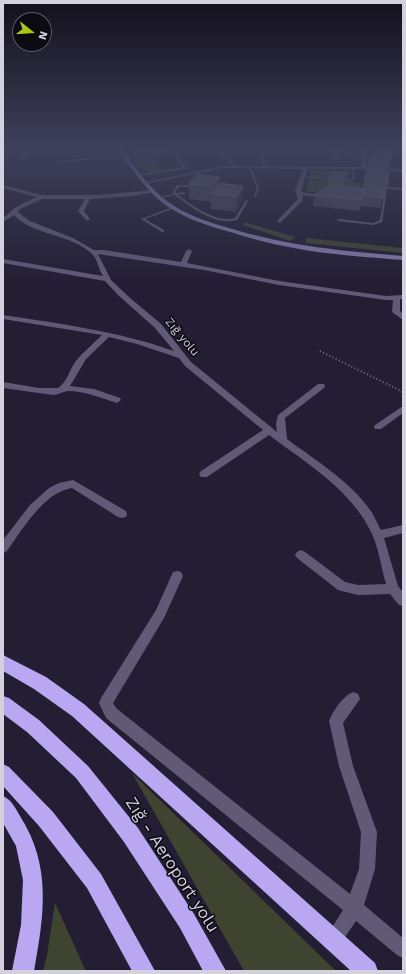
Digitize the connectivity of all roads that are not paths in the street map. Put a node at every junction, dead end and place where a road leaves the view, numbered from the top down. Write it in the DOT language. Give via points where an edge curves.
graph roads {
  1 [pos="32,194"];
  2 [pos="127,194"];
  3 [pos="156,194"];
  4 [pos="173,194"];
  5 [pos="175,194"];
  6 [pos="299,194"];
  7 [pos="311,194"];
  8 [pos="385,194"];
  9 [pos="324,196"];
  10 [pos="41,197"];
  11 [pos="88,197"];
  12 [pos="160,198"];
  13 [pos="247,201"];
  14 [pos="174,208"];
  15 [pos="15,212"];
  16 [pos="87,219"];
  17 [pos="3,220"];
  18 [pos="339,220"];
  19 [pos="280,221"];
  20 [pos="163,231"];
  21 [pos="189,251"];
  22 [pos="92,252"];
  23 [pos="403,258"];
  24 [pos="3,261"];
  25 [pos="183,265"];
  26 [pos="107,279"];
  27 [pos="400,298"];
  28 [pos="3,317"];
  29 [pos="403,318"];
  30 [pos="108,334"];
  31 [pos="180,356"];
  32 [pos="3,384"];
  33 [pos="320,386"];
  34 [pos="65,388"];
  35 [pos="117,400"];
  36 [pos="403,409"];
  37 [pos="378,427"];
  38 [pos="269,430"];
  39 [pos="282,440"];
  40 [pos="204,474"];
  41 [pos="122,514"];
  42 [pos="403,529"];
  43 [pos="378,535"];
  44 [pos="3,548"];
  45 [pos="301,555"];
  46 [pos="176,576"];
  47 [pos="393,589"];
  48 [pos="403,601"];
  49 [pos="3,663"];
  50 [pos="353,700"];
  51 [pos="3,704"];
  52 [pos="3,773"];
  53 [pos="3,806"];
  54 [pos="354,908"];
  55 [pos="333,940"];
  56 [pos="403,949"];
  57 [pos="23,971"];
  58 [pos="144,971"];
  59 [pos="215,971"];
  60 [pos="367,971"];
  1 -- 10 [label="street"];
  2 -- 11 [label="street"];
  3 -- 12 [label="main road"];
  4 -- 12 [label="lane"];
  5 -- 13 [label="lane" via="202,212 230,221 236,219"];
  6 -- 19 [label="street" via="301,199"];
  7 -- 9 [label="street"];
  8 -- 18 [label="lane" via="381,220 378,223"];
  10 -- 11 [label="street"];
  10 -- 15 [label="street"];
  11 -- 16 [label="street" via="81,210"];
  12 -- 14 [label="main road"];
  14 -- 20 [label="lane" via="143,219"];
  14 -- 23 [label="main road" via="212,225 276,242 314,250"];
  15 -- 17 [label="street"];
  15 -- 22 [label="street, Zığ yolu" via="29,223 66,237"];
  21 -- 25 [label="street"];
  22 -- 25 [label="street"];
  22 -- 26 [label="street, Zığ yolu" via="102,263"];
  24 -- 26 [label="street"];
  25 -- 27 [label="street" via="279,283"];
  26 -- 31 [label="street, Zığ yolu" via="158,326 173,342"];
  27 -- 29 [label="street" via="396,312"];
  28 -- 30 [label="street"];
  30 -- 31 [label="street"];
  30 -- 34 [label="street" via="76,367"];
  31 -- 38 [label="street, Zığ yolu"];
  32 -- 34 [label="street" via="58,392"];
  33 -- 39 [label="street" via="281,417 279,424"];
  34 -- 35 [label="street" via="94,392"];
  36 -- 37 [label="street"];
  38 -- 39 [label="street, Zığ yolu"];
  38 -- 40 [label="street"];
  39 -- 43 [label="street, Zığ yolu" via="355,498 368,514"];
  41 -- 44 [label="street" via="73,484 65,483 37,504"];
  42 -- 43 [label="street"];
  43 -- 47 [label="street, Zığ yolu"];
  45 -- 47 [label="street" via="342,586 358,590"];
  46 -- 54 [label="street" via="160,614 106,703 111,713"];
  47 -- 48 [label="street, Zığ yolu"];
  49 -- 55 [label="highway" via="40,683 78,710"];
  50 -- 54 [label="street" via="336,721 346,766 369,832 367,869"];
  51 -- 59 [label="highway, Zığ - Aeroport yolu" via="33,726 82,772 131,835 188,921"];
  52 -- 58 [label="highway" via="46,819 94,881"];
  53 -- 57 [label="highway" via="27,848 34,891 33,921"];
  54 -- 55 [label="street"];
  54 -- 56 [label="street"];
  55 -- 60 [label="highway"];
}
